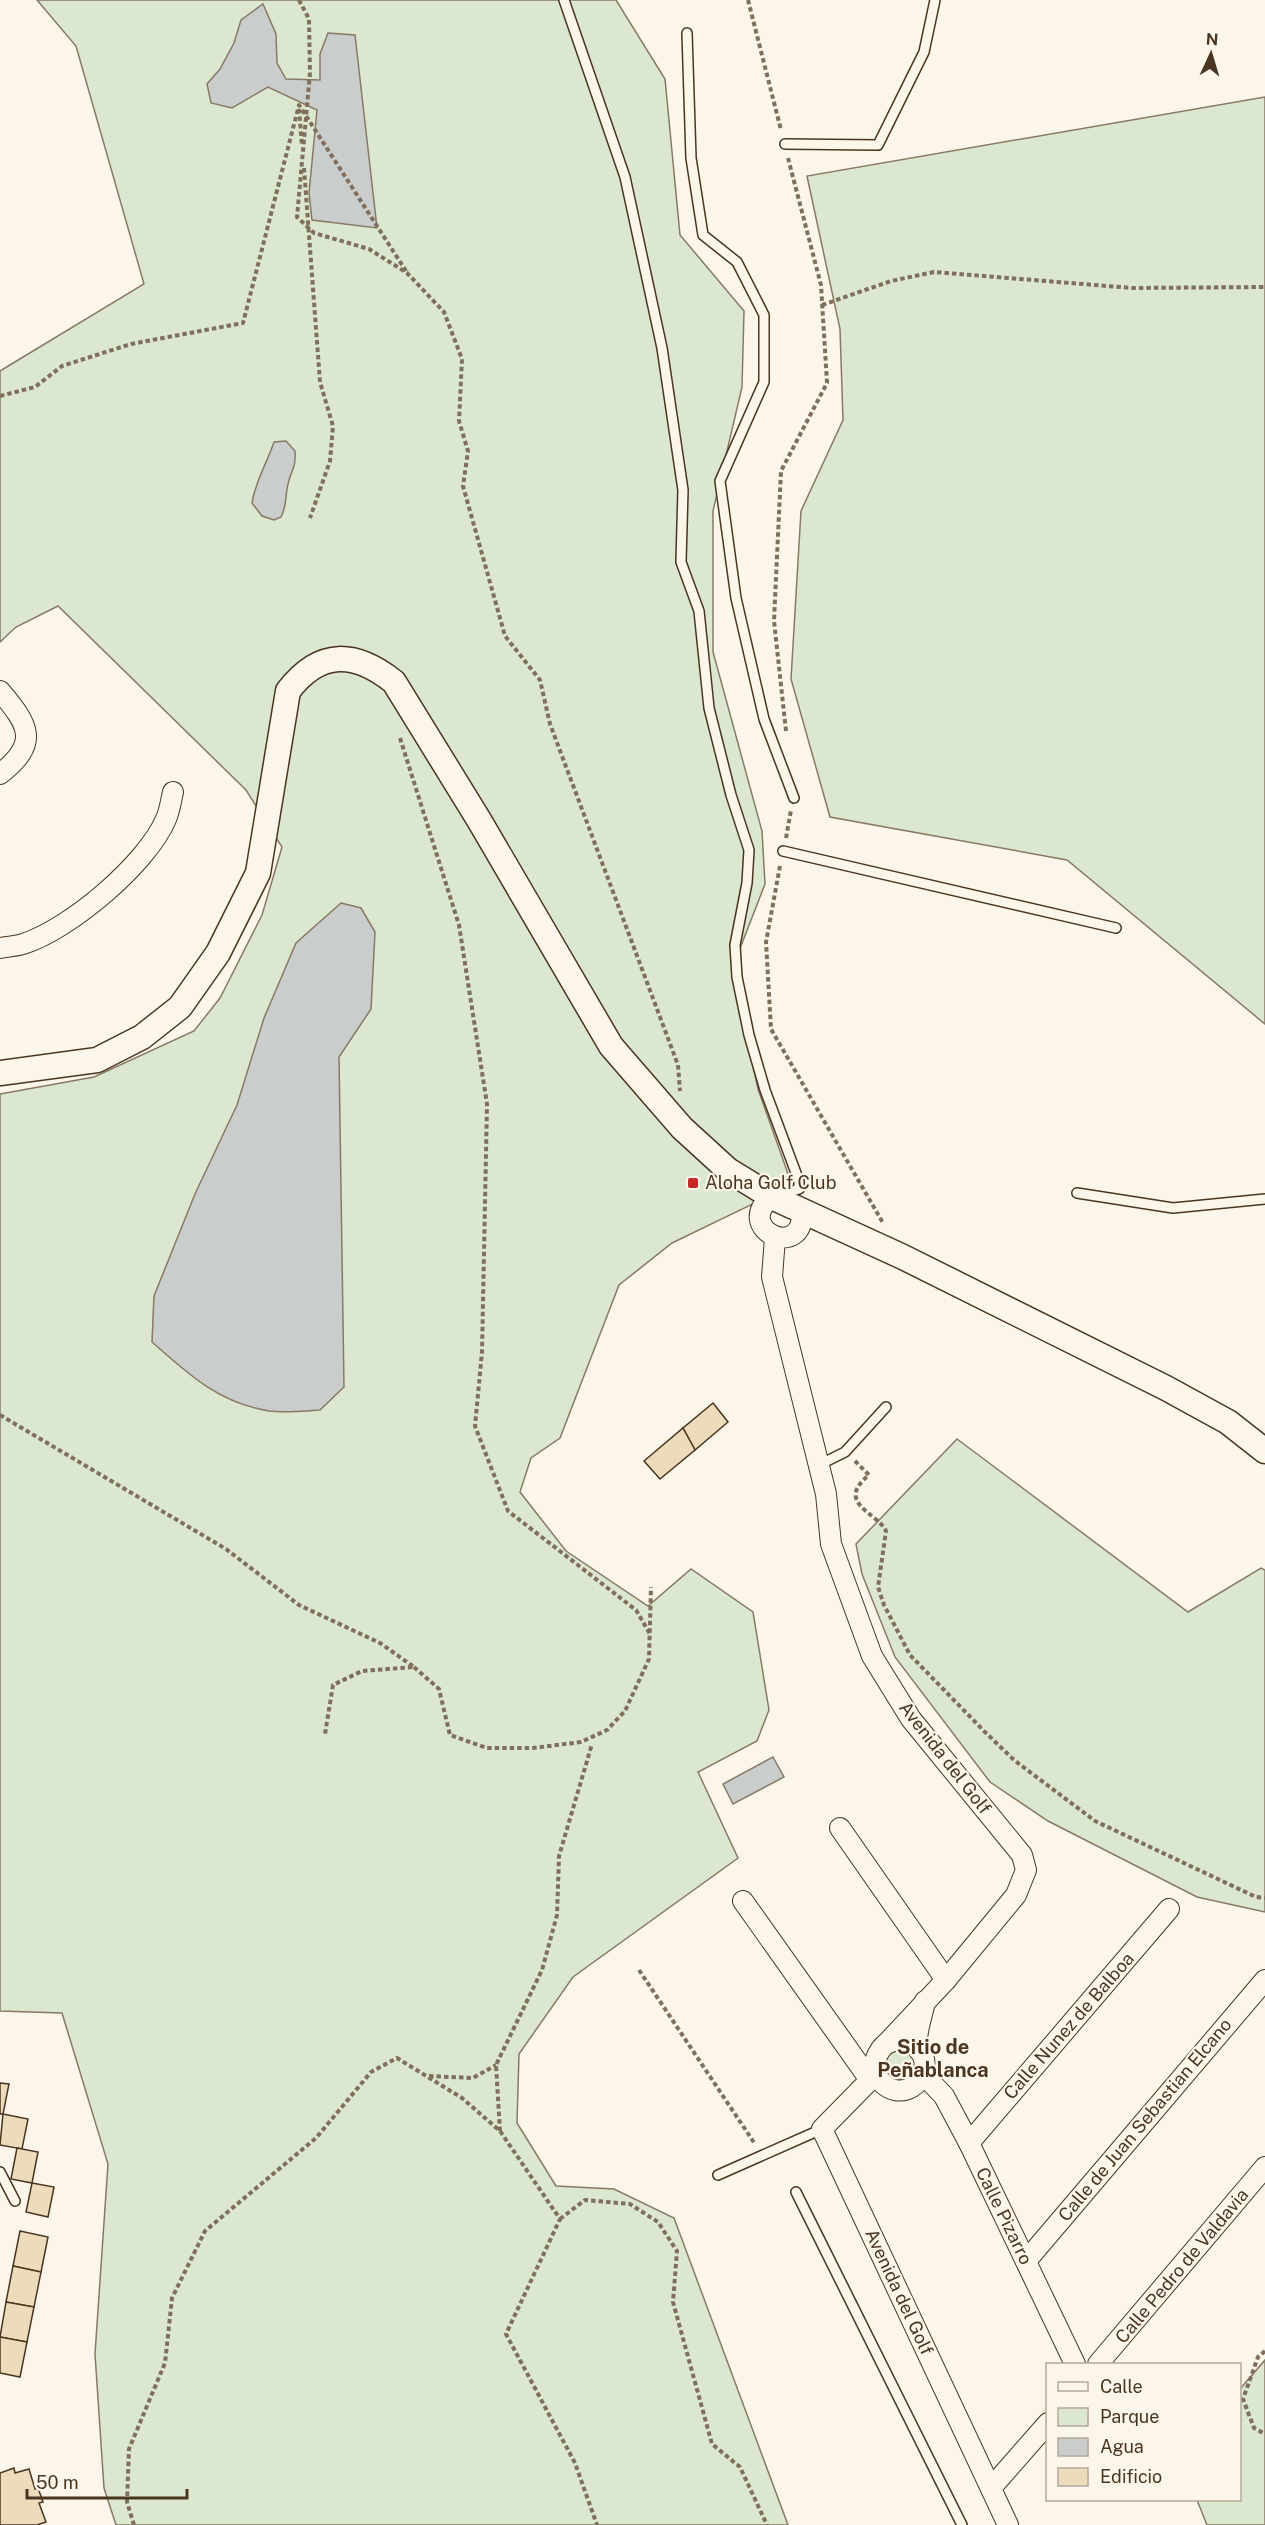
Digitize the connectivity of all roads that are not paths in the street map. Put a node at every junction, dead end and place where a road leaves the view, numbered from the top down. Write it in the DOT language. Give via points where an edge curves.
graph roads {
  1 [pos="564,0"];
  2 [pos="935,0"];
  3 [pos="687,33"];
  4 [pos="785,144"];
  5 [pos="0,691"];
  6 [pos="0,774"];
  7 [pos="173,792"];
  8 [pos="794,798"];
  9 [pos="783,851"];
  10 [pos="1116,928"];
  11 [pos="0,948"];
  12 [pos="0,1073"];
  13 [pos="1077,1193"];
  14 [pos="772,1197"];
  15 [pos="1265,1199"];
  16 [pos="802,1209"];
  17 [pos="776,1238"];
  18 [pos="886,1407"];
  19 [pos="1265,1451"];
  20 [pos="819,1465"];
  21 [pos="840,1828"];
  22 [pos="743,1900"];
  23 [pos="1169,1909"];
  24 [pos="946,1980"];
  25 [pos="1265,1980"];
  26 [pos="925,2001"];
  27 [pos="887,2043"];
  28 [pos="917,2047"];
  29 [pos="923,2074"];
  30 [pos="873,2077"];
  31 [pos="822,2129"];
  32 [pos="969,2143"];
  33 [pos="1265,2167"];
  34 [pos="0,2172"];
  35 [pos="718,2175"];
  36 [pos="796,2192"];
  37 [pos="15,2201"];
  38 [pos="1026,2260"];
  39 [pos="1076,2363"];
  40 [pos="1099,2363"];
  41 [pos="1046,2424"];
  42 [pos="991,2488"];
  43 [pos="963,2525"];
  44 [pos="1008,2525"];
  1 -- 14 [label="lane" via="625,177 662,348 681,478 681,562 699,611 709,708 730,795 749,850 735,945 737,977 762,1079 799,1181 799,1188"];
  2 -- 4 [label="lane" via="924,52 878,145"];
  3 -- 8 [label="lane" via="691,158 704,235 737,262 764,315 764,382 720,481 746,642 764,719"];
  5 -- 6 [label="street" via="21,715 27,728 27,744"];
  7 -- 11 [label="street" via="166,818 144,854 114,885 65,922 23,944"];
  9 -- 10 [label="lane"];
  12 -- 14 [label="street" via="97,1060 142,1037 180,1007 218,953 258,873 288,691 298,677 327,660 352,658 374,666 394,682 610,1046 682,1128 728,1170"];
  13 -- 15 [label="lane" via="1173,1208"];
  14 -- 16 [label="street"];
  14 -- 17 [label="street" via="765,1203 760,1219 768,1234"];
  16 -- 17 [label="street" via="798,1231 788,1238"];
  16 -- 19 [label="street" via="1166,1388 1227,1422"];
  17 -- 20 [label="street, Avenida del Golf" via="772,1277"];
  18 -- 20 [label="lane" via="845,1452"];
  20 -- 24 [label="street, Avenida del Golf" via="831,1544 872,1656 911,1719 1022,1855 1026,1870 1016,1895"];
  21 -- 24 [label="street"];
  22 -- 30 [label="street"];
  23 -- 32 [label="street, Calle Nunez de Balboa"];
  24 -- 26 [label="street, Avenida del Golf"];
  25 -- 38 [label="street, Calle de Juan Sebastian Elcano"];
  26 -- 27 [label="street, Avenida del Golf"];
  26 -- 28 [label="street"];
  27 -- 28 [label="street" via="903,2041"];
  27 -- 30 [label="street, Avenida del Golf" via="876,2057"];
  28 -- 29 [label="street" via="924,2060"];
  29 -- 30 [label="street" via="913,2086 899,2090"];
  29 -- 32 [label="street, Calle Pizarro" via="944,2096"];
  30 -- 31 [label="street, Avenida del Golf"];
  31 -- 35 [label="lane"];
  31 -- 42 [label="street, Avenida del Golf"];
  32 -- 38 [label="street, Calle Pizarro"];
  33 -- 40 [label="street, Calle Pedro de Valdavia"];
  34 -- 37 [label="lane"];
  36 -- 43 [label="lane"];
  38 -- 39 [label="street, Calle Pizarro"];
  41 -- 42 [label="street"];
  42 -- 44 [label="street, Avenida del Golf"];
}
